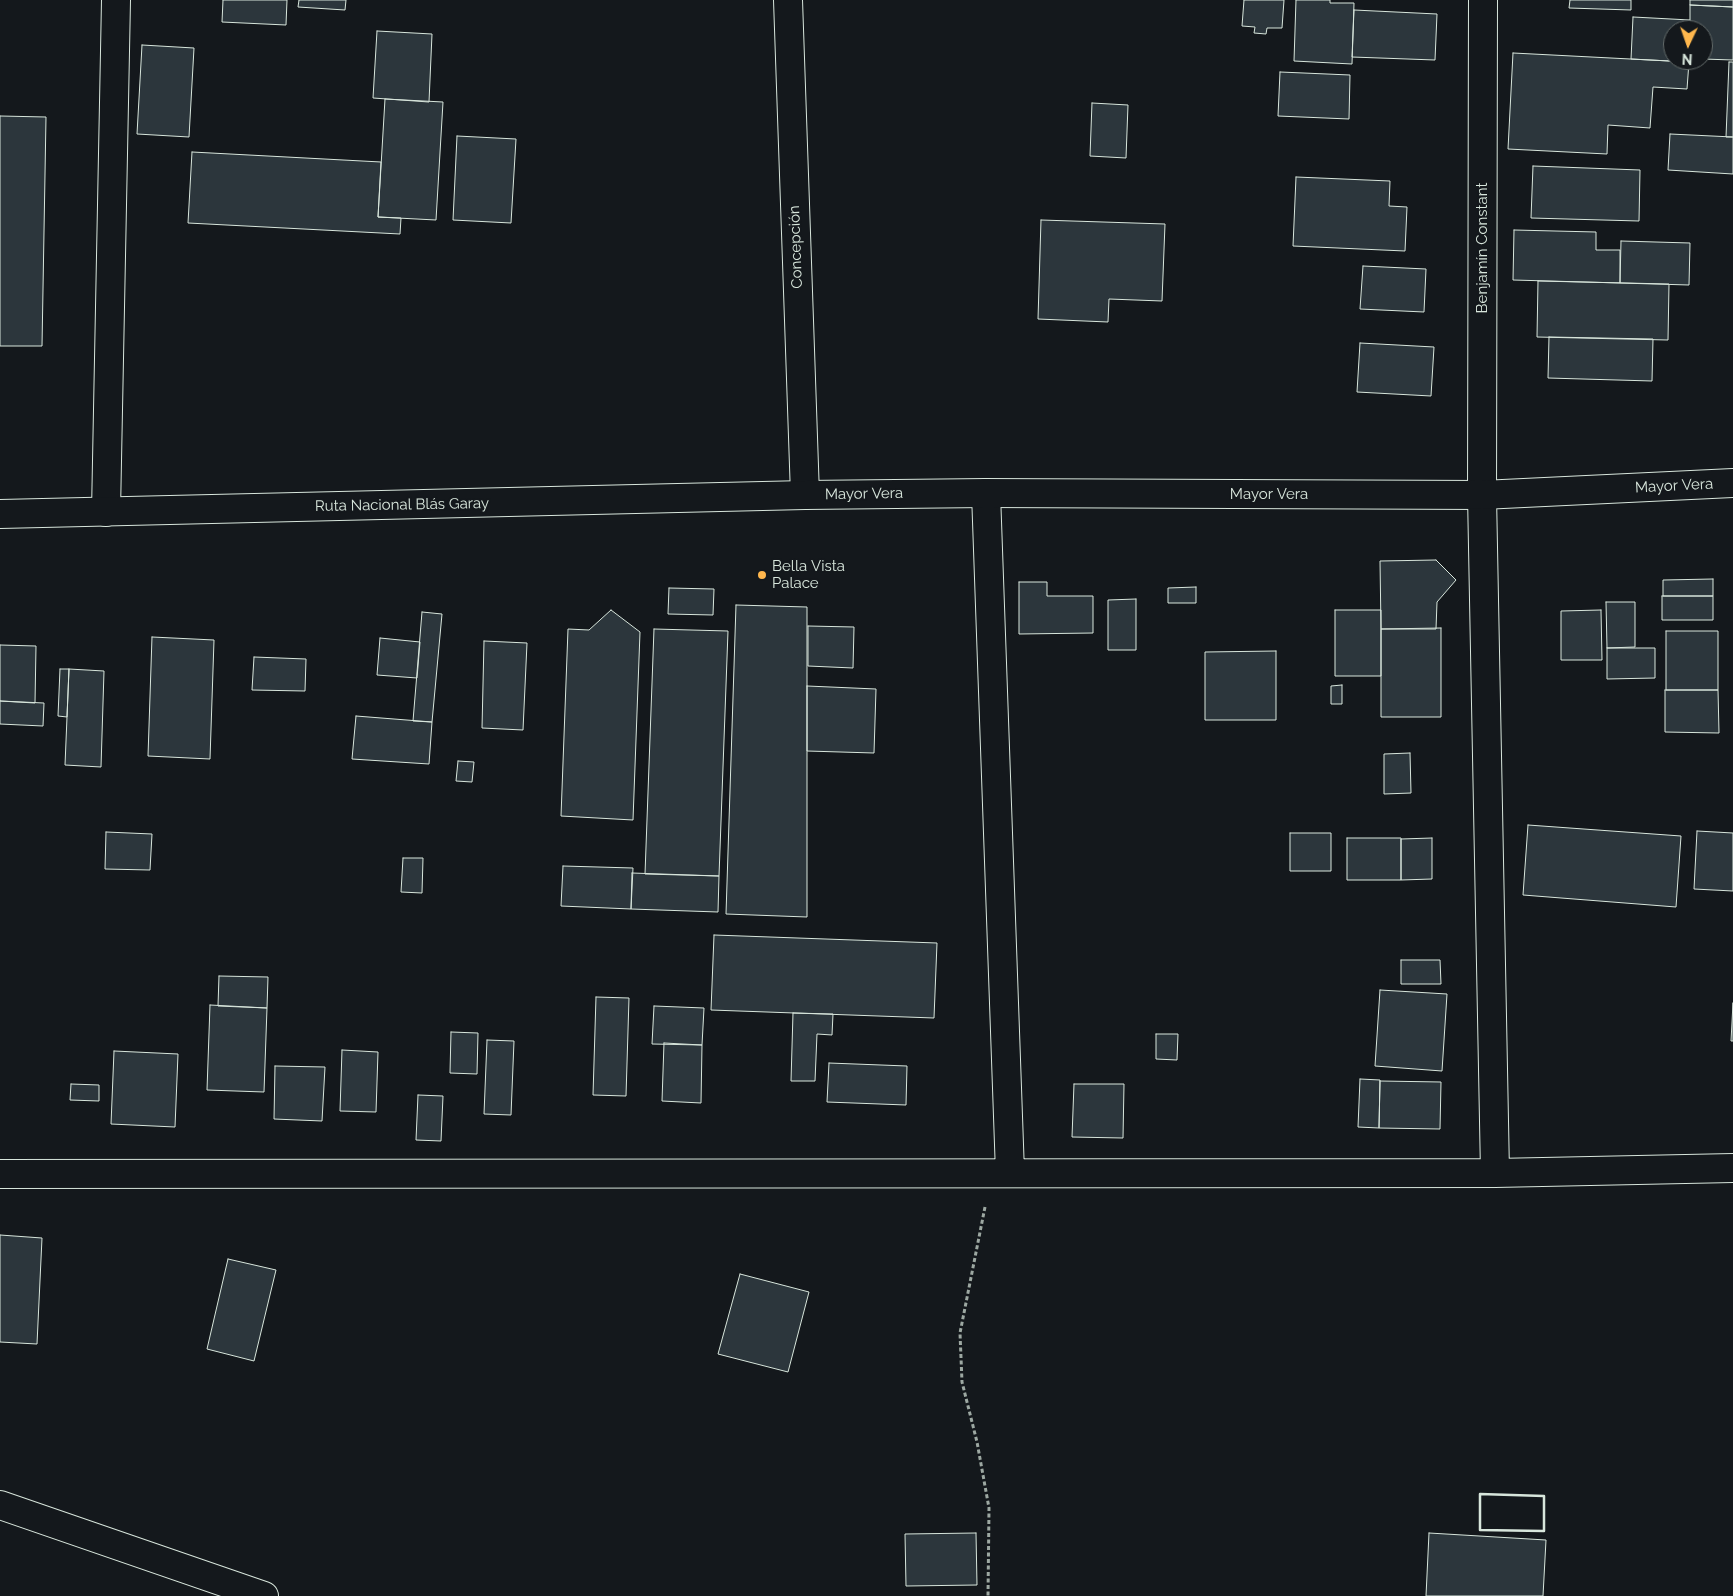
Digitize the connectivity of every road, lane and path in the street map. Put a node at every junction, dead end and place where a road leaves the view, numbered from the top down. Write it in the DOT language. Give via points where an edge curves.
graph roads {
  1 [pos="116,0"];
  2 [pos="788,0"];
  3 [pos="1483,0"];
  4 [pos="1733,483"];
  5 [pos="986,493"];
  6 [pos="805,495"];
  7 [pos="1482,495"];
  8 [pos="106,512"];
  9 [pos="0,514"];
  10 [pos="1733,1168"];
  11 [pos="1001,1173"];
  12 [pos="1495,1173"];
  13 [pos="0,1174"];
  14 [pos="0,1505"];
  15 [pos="264,1596"];
  16 [pos="988,1596"];
  1 -- 8 [label="main road"];
  2 -- 6 [label="main road, Concepción"];
  3 -- 7 [label="main road, Benjamín Constant"];
  4 -- 7 [label="main road, Mayor Vera"];
  5 -- 6 [label="main road, Mayor Vera"];
  5 -- 7 [label="main road, Mayor Vera"];
  5 -- 11 [label="main road"];
  6 -- 8 [label="main road, Ruta Nacional Blás Garay"];
  7 -- 12 [label="main road, Benjamín Constant"];
  8 -- 9 [label="main road, Ruta Nacional Blás Garay"];
  10 -- 12 [label="main road"];
  11 -- 12 [label="main road"];
  11 -- 13 [label="main road"];
  11 -- 16 [label="path" via="960,1333 962,1382 989,1508"];
  14 -- 15 [label="main road"];
}
